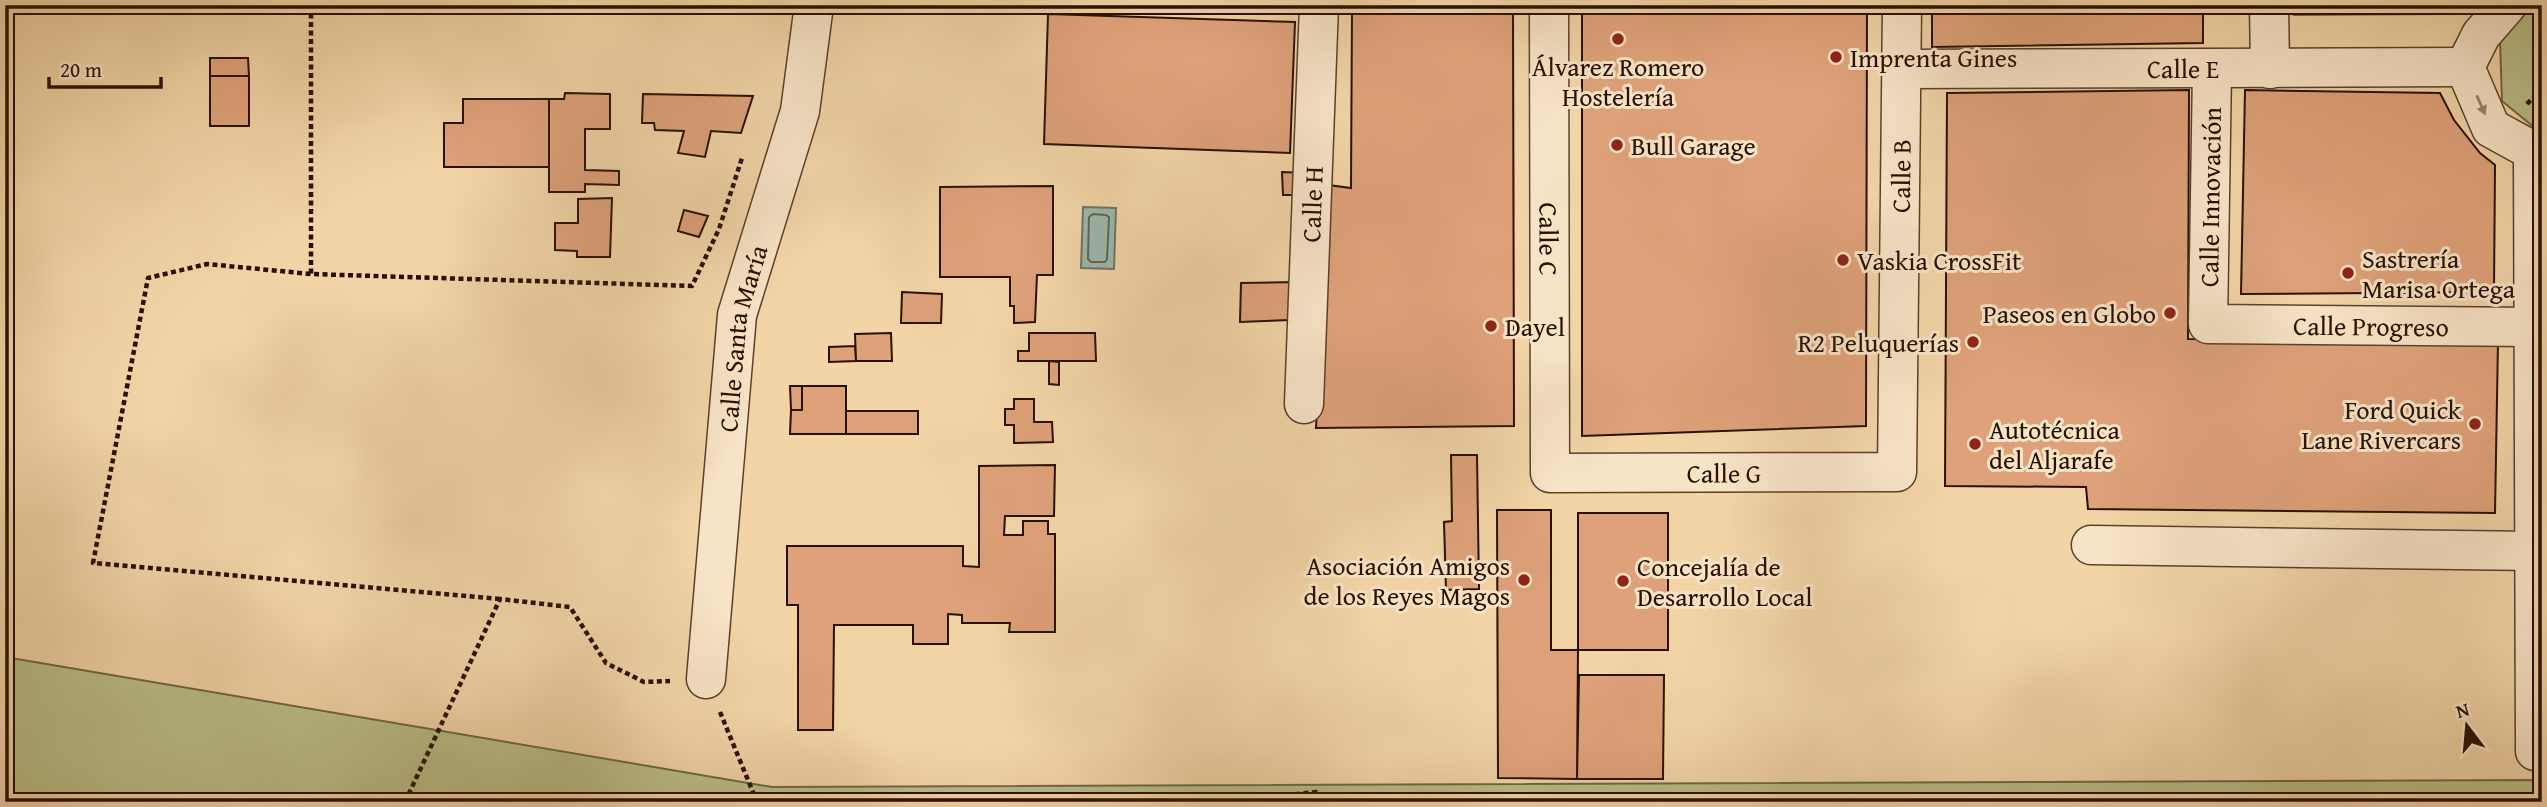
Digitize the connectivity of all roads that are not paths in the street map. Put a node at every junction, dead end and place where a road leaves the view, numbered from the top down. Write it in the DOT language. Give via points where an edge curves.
graph roads {
  1 [pos="814,5"];
  2 [pos="1319,5"];
  3 [pos="1549,5"];
  4 [pos="1902,5"];
  5 [pos="2269,5"];
  6 [pos="2507,5"];
  7 [pos="2465,67"];
  8 [pos="1901,69"];
  9 [pos="2212,69"];
  10 [pos="2270,69"];
  11 [pos="2537,152"];
  12 [pos="2208,324"];
  13 [pos="2533,327"];
  14 [pos="1304,404"];
  15 [pos="1550,472"];
  16 [pos="1897,472"];
  17 [pos="2091,545"];
  18 [pos="2534,551"];
  19 [pos="706,679"];
  20 [pos="2542,752"];
  1 -- 19 [label="street, Calle Santa María" via="800,111 737,315"];
  2 -- 14 [label="street, Calle H"];
  3 -- 15 [label="street, Calle C"];
  4 -- 8 [label="street, Calle B"];
  5 -- 10 [label="street"];
  6 -- 7 [label="street" via="2481,35"];
  7 -- 10 [label="street, Calle E"];
  7 -- 11 [label="street, one-way" via="2491,128"];
  8 -- 9 [label="street, Calle E"];
  8 -- 16 [label="street, Calle B"];
  9 -- 10 [label="street, Calle E"];
  9 -- 12 [label="street, Calle Innovación"];
  11 -- 13 [label="street"];
  12 -- 13 [label="street, Calle Progreso"];
  13 -- 18 [label="street"];
  15 -- 16 [label="street, Calle G"];
  17 -- 18 [label="street"];
  18 -- 20 [label="street" via="2535,751"];
}
